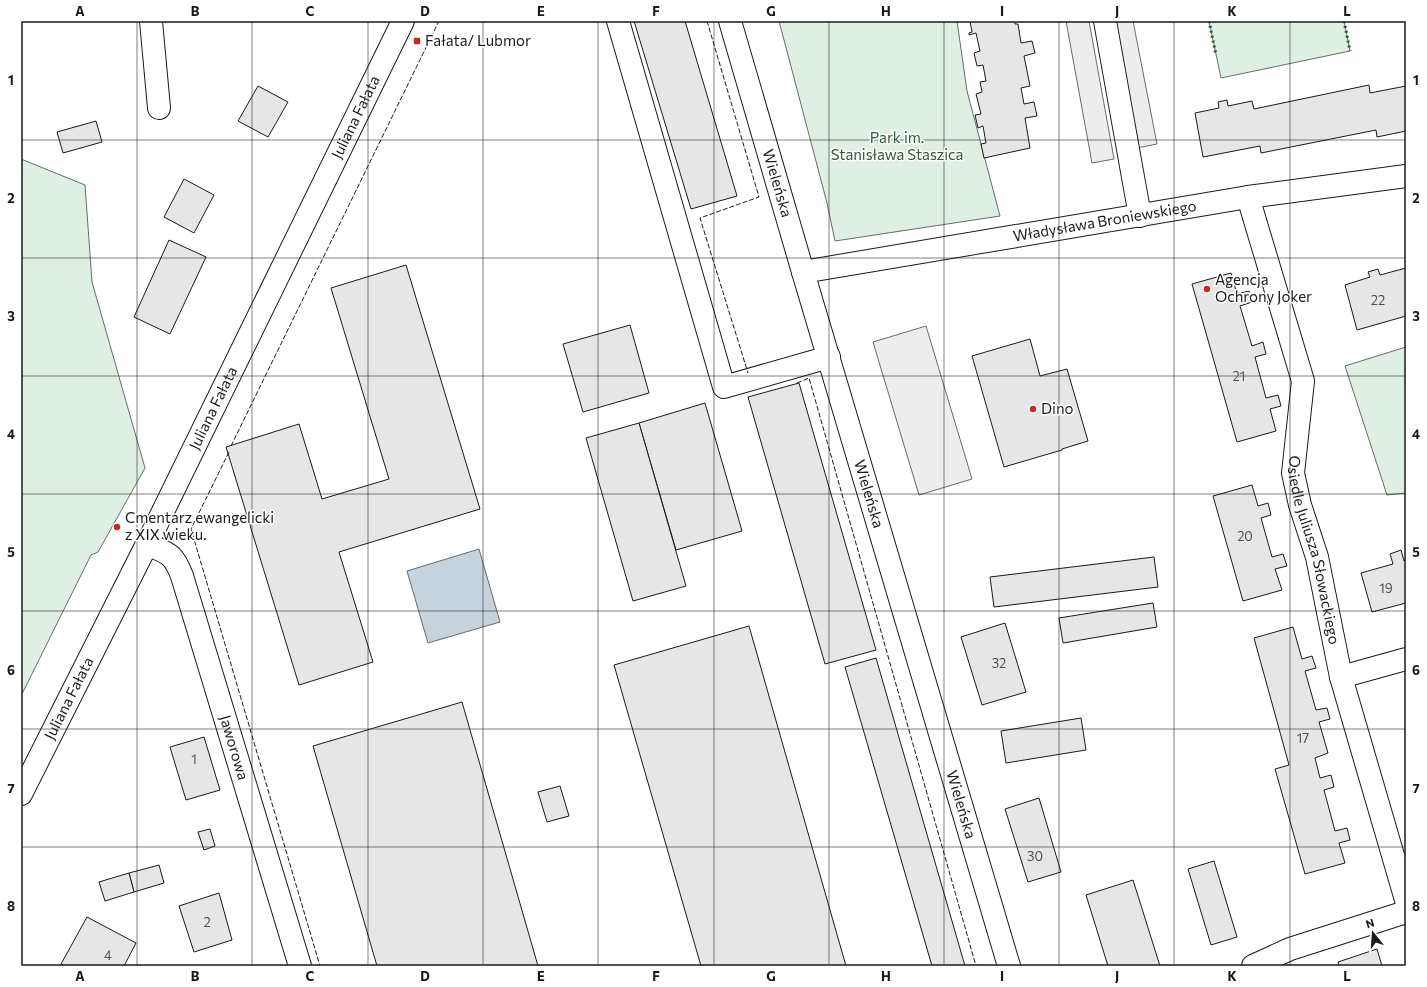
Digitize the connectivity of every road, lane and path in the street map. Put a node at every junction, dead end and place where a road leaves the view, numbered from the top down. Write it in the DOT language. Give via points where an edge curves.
graph roads {
  1 [pos="152,21"];
  2 [pos="403,21"];
  3 [pos="618,21"];
  4 [pos="730,21"];
  5 [pos="1105,21"];
  6 [pos="159,108"];
  7 [pos="1406,176"];
  8 [pos="1248,197"];
  9 [pos="1140,216"];
  10 [pos="804,272"];
  11 [pos="829,357"];
  12 [pos="147,544"];
  13 [pos="1406,659"];
  14 [pos="1340,677"];
  15 [pos="21,794"];
  16 [pos="1406,900"];
  17 [pos="1406,912"];
  18 [pos="300,966"];
  19 [pos="1009,966"];
  20 [pos="1253,966"];
  1 -- 6 [label="street"];
  2 -- 12 [label="street, Juliana Fałata"];
  3 -- 11 [label="street" via="724,387"];
  4 -- 10 [label="street, Wieleńska"];
  5 -- 9 [label="street"];
  7 -- 8 [label="street, Władysława Broniewskiego"];
  8 -- 9 [label="street, Władysława Broniewskiego"];
  8 -- 14 [label="street, Osiedle Juliusza Słowackiego" via="1303,381 1293,473 1300,505 1317,557"];
  9 -- 10 [label="street, Władysława Broniewskiego"];
  10 -- 11 [label="street, Wieleńska"];
  11 -- 19 [label="street, Wieleńska"];
  12 -- 15 [label="street, Juliana Fałata"];
  12 -- 18 [label="street, Jaworowa" via="171,555 182,576"];
  13 -- 14 [label="street"];
  14 -- 16 [label="street, Osiedle Juliusza Słowackiego"];
  17 -- 20 [label="street" via="1290,949"];
}
